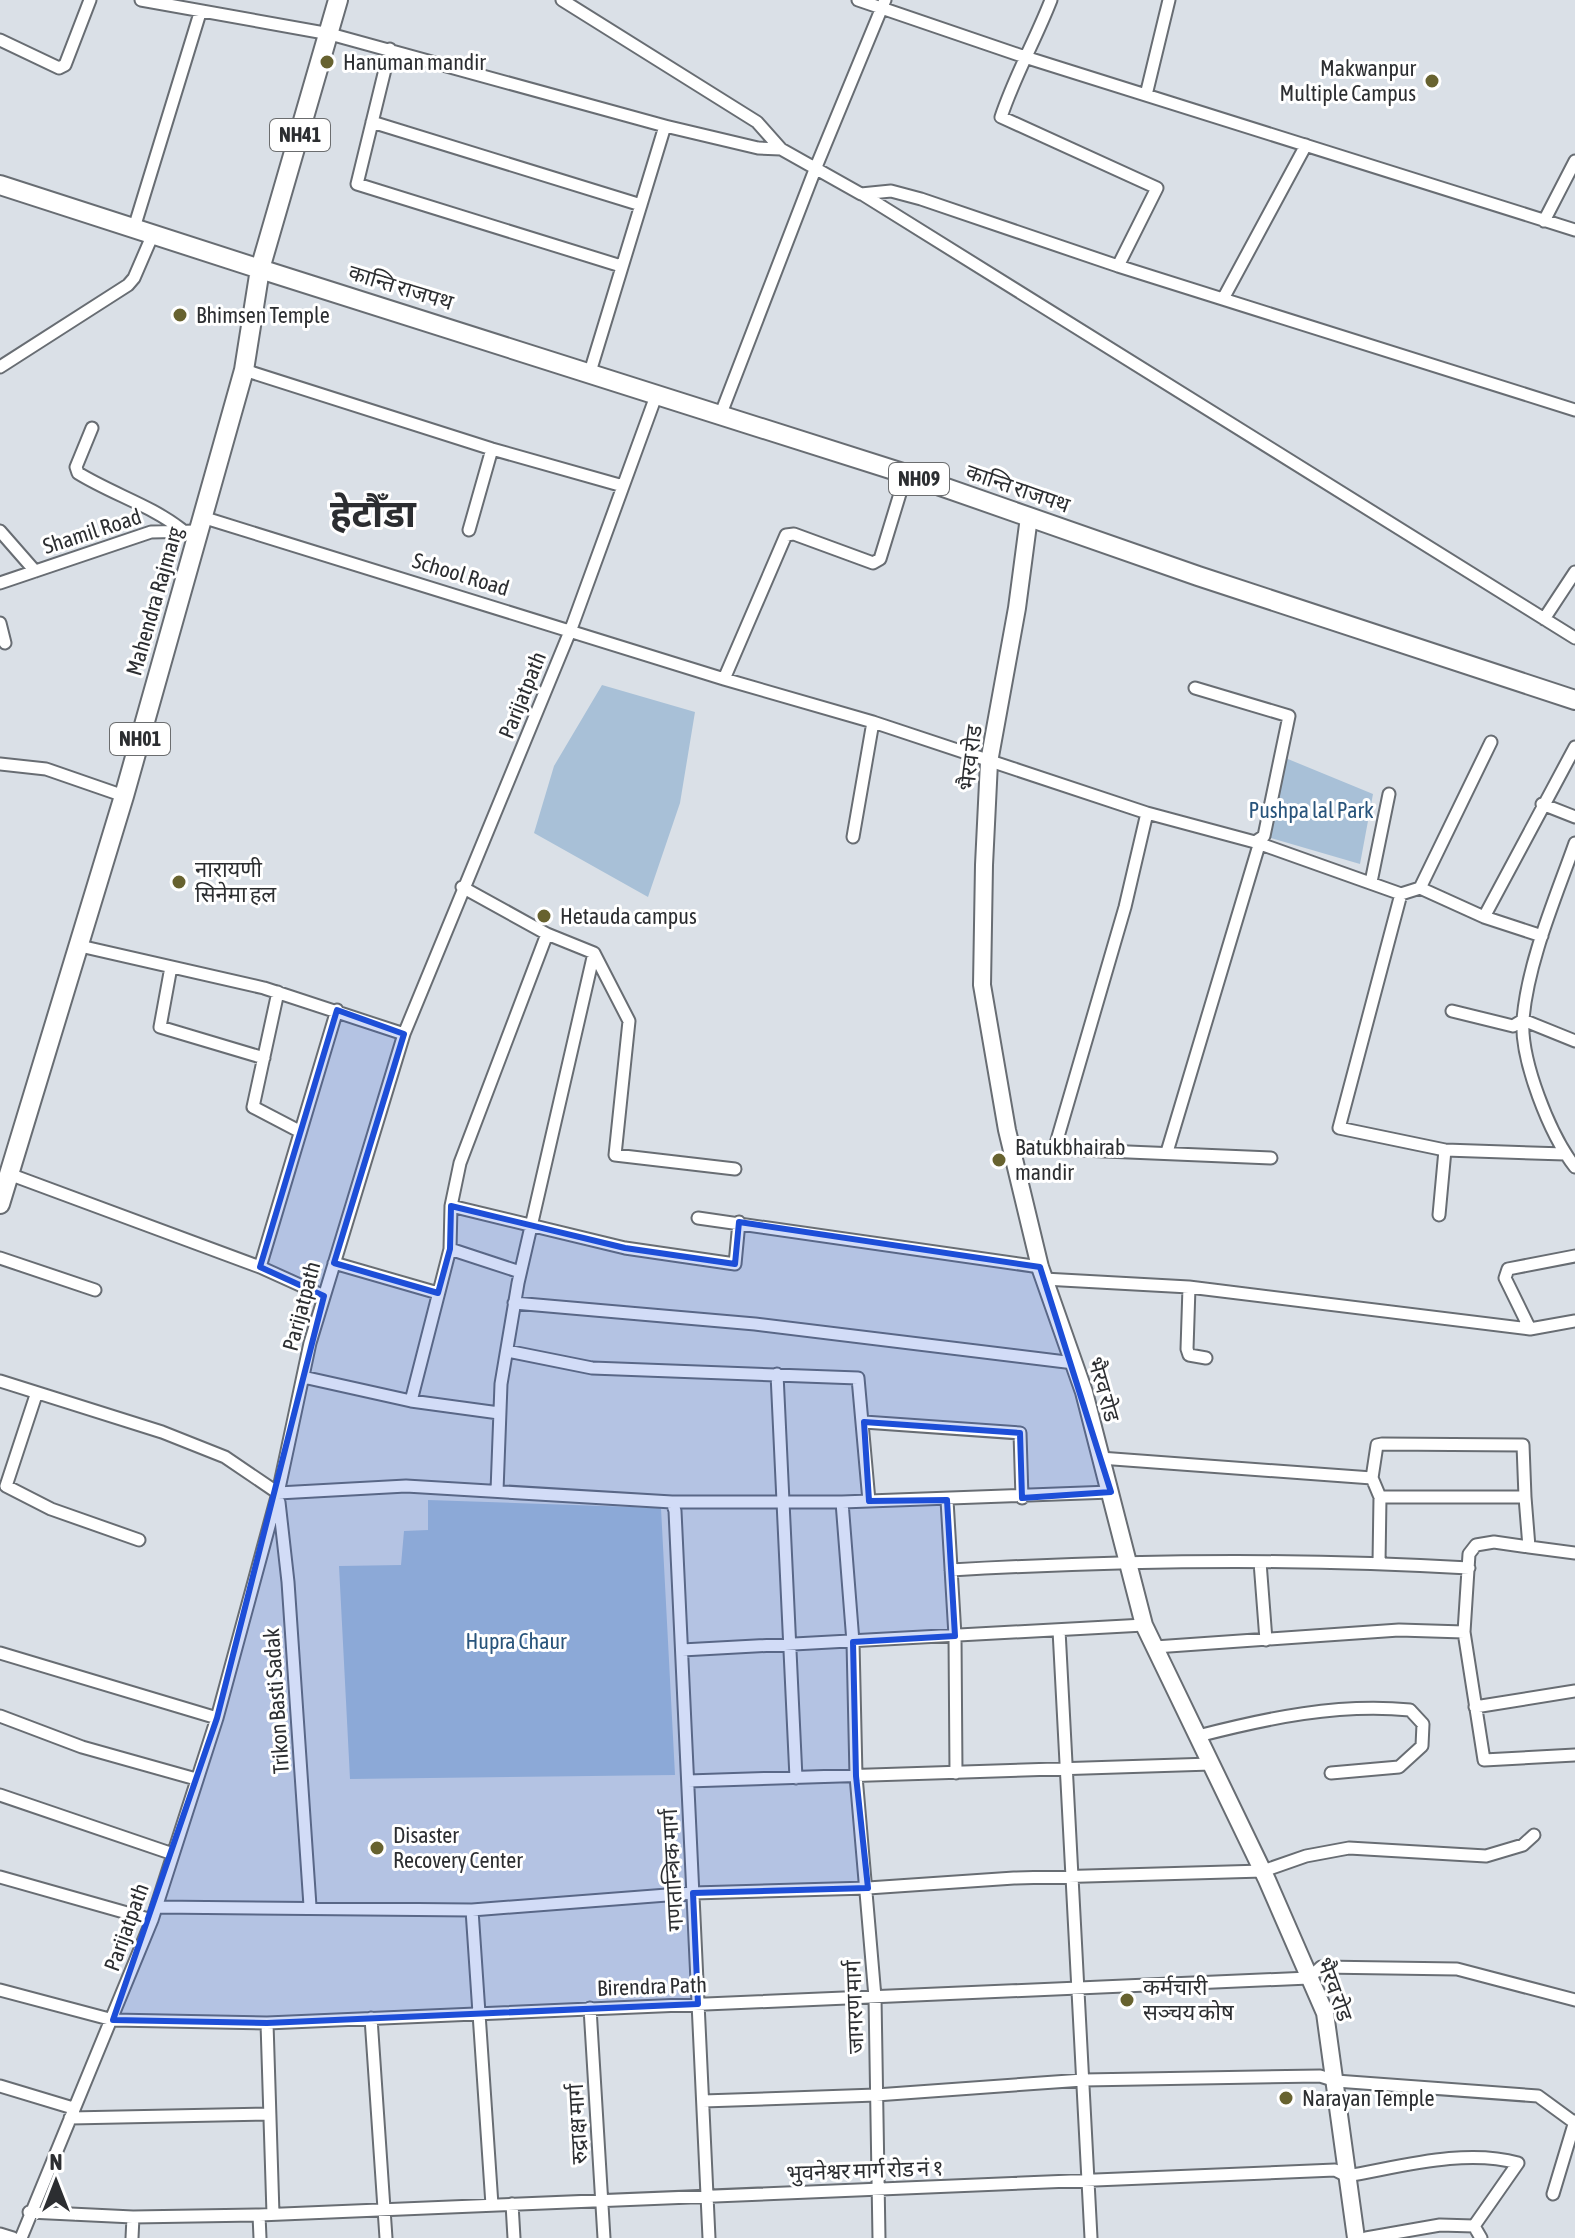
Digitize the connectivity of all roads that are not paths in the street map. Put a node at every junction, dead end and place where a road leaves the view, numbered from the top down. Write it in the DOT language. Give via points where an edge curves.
graph roads {
  1 [pos="90,0"];
  2 [pos="141,0"];
  3 [pos="338,0"];
  4 [pos="562,0"];
  5 [pos="858,0"];
  6 [pos="1051,0"];
  7 [pos="1169,0"];
  8 [pos="884,3"];
  9 [pos="194,8"];
  10 [pos="330,34"];
  11 [pos="0,40"];
  12 [pos="390,49"];
  13 [pos="1028,58"];
  14 [pos="1146,95"];
  15 [pos="372,122"];
  16 [pos="665,126"];
  17 [pos="1306,145"];
  18 [pos="781,149"];
  19 [pos="1575,161"];
  20 [pos="816,167"];
  21 [pos="0,185"];
  22 [pos="861,194"];
  23 [pos="641,205"];
  24 [pos="1544,221"];
  25 [pos="134,228"];
  26 [pos="1575,230"];
  27 [pos="153,234"];
  28 [pos="621,266"];
  29 [pos="1118,266"];
  30 [pos="260,269"];
  31 [pos="1224,297"];
  32 [pos="0,367"];
  33 [pos="244,370"];
  34 [pos="590,372"];
  35 [pos="656,396"];
  36 [pos="1575,410"];
  37 [pos="720,416"];
  38 [pos="92,428"];
  39 [pos="492,449"];
  40 [pos="906,474"];
  41 [pos="623,486"];
  42 [pos="1029,517"];
  43 [pos="194,526"];
  44 [pos="469,530"];
  45 [pos="0,531"];
  46 [pos="35,571"];
  47 [pos="1575,572"];
  48 [pos="0,583"];
  49 [pos="1544,619"];
  50 [pos="0,623"];
  51 [pos="571,629"];
  52 [pos="1575,638"];
  53 [pos="5,643"];
  54 [pos="724,679"];
  55 [pos="1195,688"];
  56 [pos="1575,700"];
  57 [pos="873,722"];
  58 [pos="1491,742"];
  59 [pos="1575,747"];
  60 [pos="989,762"];
  61 [pos="0,764"];
  62 [pos="1389,794"];
  63 [pos="124,796"];
  64 [pos="1542,804"];
  65 [pos="1147,813"];
  66 [pos="1575,817"];
  67 [pos="853,837"];
  68 [pos="1575,843"];
  69 [pos="1257,844"];
  70 [pos="1371,882"];
  71 [pos="462,887"];
  72 [pos="1420,888"];
  73 [pos="1401,894"];
  74 [pos="1484,917"];
  75 [pos="547,934"];
  76 [pos="1542,936"];
  77 [pos="80,946"];
  78 [pos="594,953"];
  79 [pos="171,967"];
  80 [pos="278,992"];
  81 [pos="337,1010"];
  82 [pos="1452,1011"];
  83 [pos="1523,1020"];
  84 [pos="404,1034"];
  85 [pos="1575,1041"];
  86 [pos="264,1058"];
  87 [pos="299,1131"];
  88 [pos="1010,1147"];
  89 [pos="1055,1147"];
  90 [pos="1445,1150"];
  91 [pos="1167,1152"];
  92 [pos="1565,1154"];
  93 [pos="1271,1158"];
  94 [pos="1575,1167"];
  95 [pos="735,1169"];
  96 [pos="9,1174"];
  97 [pos="0,1204"];
  98 [pos="451,1206"];
  99 [pos="1439,1215"];
  100 [pos="698,1218"];
  101 [pos="739,1222"];
  102 [pos="531,1228"];
  103 [pos="450,1249"];
  104 [pos="1575,1256"];
  105 [pos="0,1258"];
  106 [pos="334,1263"];
  107 [pos="260,1267"];
  108 [pos="520,1272"];
  109 [pos="1042,1273"];
  110 [pos="1189,1287"];
  111 [pos="95,1290"];
  112 [pos="438,1293"];
  113 [pos="324,1296"];
  114 [pos="514,1303"];
  115 [pos="1575,1321"];
  116 [pos="1530,1329"];
  117 [pos="507,1351"];
  118 [pos="1206,1358"];
  119 [pos="1074,1363"];
  120 [pos="777,1374"];
  121 [pos="303,1377"];
  122 [pos="0,1381"];
  123 [pos="36,1395"];
  124 [pos="411,1401"];
  125 [pos="499,1413"];
  126 [pos="864,1422"];
  127 [pos="1100,1458"];
  128 [pos="1372,1478"];
  129 [pos="497,1491"];
  130 [pos="1111,1492"];
  131 [pos="278,1493"];
  132 [pos="1380,1497"];
  133 [pos="1525,1497"];
  134 [pos="1022,1498"];
  135 [pos="947,1500"];
  136 [pos="869,1501"];
  137 [pos="672,1502"];
  138 [pos="784,1502"];
  139 [pos="842,1502"];
  140 [pos="139,1540"];
  141 [pos="1529,1547"];
  142 [pos="1575,1553"];
  143 [pos="1127,1560"];
  144 [pos="1260,1562"];
  145 [pos="1379,1563"];
  146 [pos="1469,1568"];
  147 [pos="951,1570"];
  148 [pos="1144,1625"];
  149 [pos="1059,1630"];
  150 [pos="1464,1632"];
  151 [pos="955,1636"];
  152 [pos="1266,1640"];
  153 [pos="853,1642"];
  154 [pos="788,1645"];
  155 [pos="1155,1647"];
  156 [pos="682,1650"];
  157 [pos="0,1653"];
  158 [pos="1575,1691"];
  159 [pos="1475,1707"];
  160 [pos="0,1716"];
  161 [pos="217,1718"];
  162 [pos="1198,1736"];
  163 [pos="1575,1755"];
  164 [pos="1211,1764"];
  165 [pos="1066,1769"];
  166 [pos="956,1773"];
  167 [pos="1331,1773"];
  168 [pos="856,1776"];
  169 [pos="796,1778"];
  170 [pos="196,1779"];
  171 [pos="688,1781"];
  172 [pos="0,1795"];
  173 [pos="1534,1835"];
  174 [pos="173,1854"];
  175 [pos="1263,1871"];
  176 [pos="0,1877"];
  177 [pos="1072,1877"];
  178 [pos="868,1888"];
  179 [pos="693,1893"];
  180 [pos="310,1906"];
  181 [pos="156,1907"];
  182 [pos="472,1910"];
  183 [pos="152,1920"];
  184 [pos="1309,1978"];
  185 [pos="1078,1989"];
  186 [pos="0,1990"];
  187 [pos="875,1997"];
  188 [pos="1575,2000"];
  189 [pos="698,2004"];
  190 [pos="590,2008"];
  191 [pos="481,2013"];
  192 [pos="371,2018"];
  193 [pos="113,2020"];
  194 [pos="267,2023"];
  195 [pos="1083,2080"];
  196 [pos="1336,2081"];
  197 [pos="0,2086"];
  198 [pos="876,2095"];
  199 [pos="703,2101"];
  200 [pos="72,2113"];
  201 [pos="268,2114"];
  202 [pos="1575,2122"];
  203 [pos="1347,2176"];
  204 [pos="1088,2182"];
  205 [pos="876,2190"];
  206 [pos="1553,2194"];
  207 [pos="707,2197"];
  208 [pos="601,2201"];
  209 [pos="512,2204"];
  210 [pos="492,2205"];
  211 [pos="384,2209"];
  212 [pos="29,2212"];
  213 [pos="273,2214"];
  214 [pos="259,2215"];
  215 [pos="133,2217"];
  216 [pos="1474,2226"];
  217 [pos="0,2234"];
  218 [pos="13,2238"];
  219 [pos="21,2238"];
  220 [pos="132,2238"];
  221 [pos="260,2238"];
  222 [pos="386,2238"];
  223 [pos="514,2238"];
  224 [pos="604,2238"];
  225 [pos="709,2238"];
  226 [pos="879,2238"];
  227 [pos="1091,2238"];
  228 [pos="1356,2238"];
  229 [pos="1366,2238"];
  230 [pos="1481,2238"];
  1 -- 11 [label="street" via="65,65 59,68"];
  2 -- 9 [label="street"];
  3 -- 10 [label="main road, NH41"];
  4 -- 18 [label="street" via="757,122"];
  5 -- 8 [label="street"];
  6 -- 13 [label="street"];
  7 -- 14 [label="street"];
  8 -- 13 [label="street"];
  8 -- 20 [label="street"];
  9 -- 10 [label="street"];
  9 -- 25 [label="street"];
  10 -- 12 [label="street"];
  10 -- 30 [label="main road, NH41"];
  12 -- 15 [label="street"];
  12 -- 16 [label="street"];
  13 -- 14 [label="street"];
  13 -- 29 [label="street" via="1018,65 1001,117 1157,188"];
  14 -- 17 [label="street"];
  15 -- 23 [label="street"];
  15 -- 28 [label="street" via="356,180 360,186"];
  16 -- 18 [label="street"];
  16 -- 23 [label="street"];
  17 -- 24 [label="street"];
  17 -- 31 [label="street"];
  18 -- 20 [label="street"];
  19 -- 24 [label="street"];
  20 -- 22 [label="street"];
  20 -- 37 [label="street"];
  21 -- 25 [label="main road"];
  22 -- 29 [label="street" via="891,191"];
  22 -- 49 [label="street"];
  23 -- 28 [label="street"];
  24 -- 26 [label="street"];
  25 -- 27 [label="main road"];
  27 -- 30 [label="main road"];
  27 -- 32 [label="street" via="128,285"];
  28 -- 34 [label="street"];
  29 -- 31 [label="street"];
  30 -- 33 [label="main road, Mahendra Rajmarg / NH01"];
  30 -- 34 [label="main road, कान्ति राजपथ / NH09"];
  31 -- 36 [label="street"];
  33 -- 39 [label="street"];
  33 -- 43 [label="main road, Mahendra Rajmarg / NH01"];
  34 -- 35 [label="main road, कान्ति राजपथ / NH09"];
  35 -- 37 [label="main road, कान्ति राजपथ / NH09"];
  35 -- 41 [label="street, Parijatpath"];
  37 -- 40 [label="main road, कान्ति राजपथ / NH09"];
  38 -- 43 [label="street" via="78,473 116,496"];
  39 -- 41 [label="street"];
  39 -- 44 [label="street"];
  40 -- 42 [label="main road, कान्ति राजपथ / NH09"];
  40 -- 54 [label="street" via="880,559 873,563 786,535"];
  41 -- 51 [label="street, Parijatpath"];
  42 -- 56 [label="main road, कान्ति राजपथ / NH09"];
  42 -- 60 [label="main road, भैरव रोड"];
  43 -- 46 [label="street, Shamil Road" via="151,532"];
  43 -- 51 [label="street, School Road"];
  43 -- 63 [label="main road, Mahendra Rajmarg / NH01"];
  45 -- 46 [label="street"];
  46 -- 48 [label="street, Shamil Road"];
  47 -- 49 [label="street"];
  49 -- 52 [label="street"];
  50 -- 53 [label="street"];
  51 -- 54 [label="street, School Road"];
  51 -- 71 [label="street, Parijatpath"];
  54 -- 57 [label="street, School Road"];
  55 -- 69 [label="street" via="1289,716 1264,836"];
  57 -- 60 [label="street, School Road"];
  57 -- 67 [label="street"];
  58 -- 72 [label="street"];
  59 -- 64 [label="street"];
  60 -- 65 [label="street, School Road"];
  60 -- 88 [label="main road, भैरव रोड" via="982,985"];
  61 -- 63 [label="street" via="46,769"];
  62 -- 70 [label="street"];
  63 -- 77 [label="main road, Mahendra Rajmarg / NH01"];
  64 -- 66 [label="street"];
  64 -- 74 [label="street" via="1531,835"];
  65 -- 69 [label="street, School Road"];
  65 -- 89 [label="street"];
  68 -- 76 [label="street"];
  69 -- 70 [label="street, School Road"];
  69 -- 91 [label="street"];
  70 -- 73 [label="street, School Road"];
  71 -- 75 [label="street"];
  71 -- 84 [label="street, Parijatpath"];
  72 -- 73 [label="street"];
  72 -- 74 [label="street"];
  73 -- 90 [label="street" via="1339,1128"];
  74 -- 76 [label="street"];
  75 -- 78 [label="street"];
  75 -- 98 [label="street" via="460,1163"];
  76 -- 83 [label="street"];
  77 -- 79 [label="street"];
  77 -- 96 [label="main road, Mahendra Rajmarg / NH01"];
  78 -- 95 [label="street" via="629,1021 615,1155"];
  78 -- 102 [label="street"];
  79 -- 80 [label="street"];
  79 -- 86 [label="street" via="160,1027"];
  80 -- 81 [label="street"];
  80 -- 86 [label="street"];
  81 -- 84 [label="street"];
  81 -- 87 [label="street"];
  82 -- 83 [label="street" via="1513,1026"];
  83 -- 85 [label="street"];
  83 -- 92 [label="street" via="1533,1084"];
  84 -- 106 [label="street, Parijatpath"];
  86 -- 87 [label="street" via="254,1111"];
  87 -- 107 [label="street"];
  88 -- 89 [label="street"];
  88 -- 109 [label="main road, भैरव रोड"];
  89 -- 91 [label="street"];
  90 -- 92 [label="street"];
  90 -- 99 [label="street"];
  91 -- 93 [label="street"];
  92 -- 94 [label="street"];
  96 -- 97 [label="main road, Mahendra Rajmarg / NH01"];
  96 -- 107 [label="street"];
  98 -- 102 [label="street"];
  98 -- 103 [label="street"];
  100 -- 101 [label="street"];
  101 -- 102 [label="street" via="735,1264"];
  101 -- 109 [label="street"];
  102 -- 108 [label="street"];
  103 -- 108 [label="street"];
  103 -- 112 [label="street"];
  104 -- 116 [label="street" via="1508,1269 1505,1278"];
  105 -- 111 [label="street"];
  106 -- 112 [label="street"];
  106 -- 113 [label="street, Parijatpath"];
  107 -- 113 [label="street"];
  108 -- 114 [label="street"];
  109 -- 110 [label="street"];
  109 -- 119 [label="main road, भैरव रोड"];
  110 -- 116 [label="street"];
  110 -- 118 [label="street" via="1187,1349 1189,1355"];
  112 -- 124 [label="street"];
  113 -- 121 [label="street, Parijatpath"];
  114 -- 117 [label="street"];
  114 -- 119 [label="street" via="755,1324"];
  115 -- 116 [label="street"];
  117 -- 120 [label="street" via="601,1369"];
  117 -- 125 [label="street"];
  119 -- 127 [label="main road, भैरव रोड"];
  120 -- 126 [label="street" via="858,1378"];
  120 -- 138 [label="street"];
  121 -- 124 [label="street"];
  121 -- 131 [label="street, Parijatpath"];
  122 -- 123 [label="street"];
  123 -- 131 [label="street" via="162,1432 225,1457"];
  123 -- 140 [label="street" via="6,1486 51,1509"];
  124 -- 125 [label="street"];
  125 -- 129 [label="street"];
  126 -- 134 [label="street" via="1020,1433"];
  126 -- 136 [label="street"];
  127 -- 128 [label="street"];
  127 -- 130 [label="main road, भैरव रोड"];
  128 -- 132 [label="street"];
  128 -- 133 [label="street" via="1377,1445 1523,1445"];
  129 -- 131 [label="street" via="406,1486"];
  129 -- 137 [label="street"];
  130 -- 134 [label="street"];
  130 -- 143 [label="main road, भैरव रोड"];
  131 -- 161 [label="street, Parijatpath"];
  131 -- 180 [label="street, Trikon Basti Sadak"];
  132 -- 133 [label="street"];
  132 -- 145 [label="street"];
  133 -- 141 [label="street"];
  134 -- 135 [label="street"];
  135 -- 136 [label="street"];
  135 -- 147 [label="street"];
  136 -- 139 [label="street"];
  137 -- 138 [label="street"];
  137 -- 156 [label="street, गणतान्त्रिक मार्ग"];
  138 -- 139 [label="street"];
  138 -- 154 [label="street"];
  139 -- 153 [label="street, जागरण मार्ग"];
  141 -- 142 [label="street"];
  141 -- 146 [label="street" via="1476,1545 1469,1554"];
  143 -- 144 [label="street"];
  143 -- 147 [label="street"];
  143 -- 148 [label="main road, भैरव रोड"];
  144 -- 145 [label="street"];
  144 -- 152 [label="street"];
  145 -- 146 [label="street"];
  146 -- 150 [label="street"];
  147 -- 151 [label="street"];
  148 -- 149 [label="street"];
  148 -- 155 [label="main road, भैरव रोड"];
  149 -- 151 [label="street"];
  149 -- 165 [label="street"];
  150 -- 152 [label="street" via="1399,1630"];
  150 -- 159 [label="street"];
  151 -- 153 [label="street"];
  151 -- 166 [label="street"];
  152 -- 155 [label="street"];
  153 -- 154 [label="street"];
  153 -- 168 [label="street, जागरण मार्ग"];
  154 -- 156 [label="street"];
  154 -- 169 [label="street"];
  155 -- 162 [label="main road, भैरव रोड"];
  156 -- 171 [label="street, गणतान्त्रिक मार्ग"];
  157 -- 161 [label="street"];
  158 -- 159 [label="street"];
  159 -- 163 [label="street" via="1487,1762"];
  160 -- 170 [label="street" via="82,1747"];
  161 -- 170 [label="street, Parijatpath"];
  162 -- 164 [label="main road, भैरव रोड"];
  162 -- 167 [label="street" via="1277,1716 1346,1709 1410,1710 1423,1724 1422,1746 1399,1767"];
  164 -- 165 [label="street"];
  164 -- 175 [label="main road, भैरव रोड"];
  165 -- 166 [label="street"];
  165 -- 177 [label="street"];
  166 -- 168 [label="street"];
  168 -- 169 [label="street"];
  168 -- 178 [label="street, जागरण मार्ग"];
  169 -- 171 [label="street"];
  170 -- 174 [label="street, Parijatpath"];
  171 -- 179 [label="street, गणतान्त्रिक मार्ग"];
  172 -- 174 [label="street"];
  173 -- 175 [label="street" via="1523,1845 1486,1856 1349,1848"];
  174 -- 181 [label="street, Parijatpath"];
  175 -- 177 [label="street"];
  175 -- 184 [label="main road, भैरव रोड"];
  176 -- 183 [label="street"];
  177 -- 178 [label="street"];
  177 -- 185 [label="street"];
  178 -- 179 [label="street"];
  178 -- 187 [label="street, जागरण मार्ग"];
  179 -- 182 [label="street"];
  179 -- 189 [label="street, गणतान्त्रिक मार्ग"];
  180 -- 181 [label="street"];
  180 -- 182 [label="street"];
  181 -- 183 [label="street, Parijatpath"];
  182 -- 191 [label="street"];
  183 -- 193 [label="street, Parijatpath"];
  184 -- 185 [label="street, Birendra Path"];
  184 -- 188 [label="street, Birendra Path" via="1321,1967 1457,1969"];
  184 -- 196 [label="main road, भैरव रोड" via="1325,2013"];
  185 -- 187 [label="street, Birendra Path"];
  185 -- 195 [label="street"];
  186 -- 193 [label="street, Birendra Path"];
  187 -- 189 [label="street, Birendra Path"];
  187 -- 198 [label="street, जागरण मार्ग"];
  189 -- 190 [label="street, Birendra Path"];
  189 -- 199 [label="street, गणतान्त्रिक मार्ग"];
  190 -- 191 [label="street, Birendra Path"];
  190 -- 208 [label="street, रुद्राक्ष मार्ग"];
  191 -- 192 [label="street, Birendra Path"];
  191 -- 210 [label="street"];
  192 -- 194 [label="street, Birendra Path"];
  192 -- 211 [label="street"];
  193 -- 194 [label="street, Birendra Path"];
  193 -- 200 [label="street, Parijatpath"];
  194 -- 201 [label="street"];
  195 -- 196 [label="street" via="1320,2076"];
  195 -- 198 [label="street"];
  195 -- 204 [label="street"];
  196 -- 202 [label="street" via="1538,2096"];
  196 -- 203 [label="main road, भैरव रोड"];
  197 -- 200 [label="street"];
  198 -- 199 [label="street"];
  198 -- 205 [label="street, जागरण मार्ग"];
  199 -- 207 [label="street, गणतान्त्रिक मार्ग"];
  200 -- 201 [label="street"];
  200 -- 212 [label="street, Parijatpath"];
  201 -- 213 [label="street"];
  202 -- 206 [label="street"];
  203 -- 204 [label="street, भुवनेश्वर मार्ग रोड नं १" via="1335,2170"];
  203 -- 216 [label="street, भुवनेश्वर मार्ग रोड नं १" via="1437,2161 1518,2163"];
  203 -- 228 [label="main road, भैरव रोड"];
  204 -- 205 [label="street, भुवनेश्वर मार्ग रोड नं १"];
  204 -- 227 [label="street"];
  205 -- 207 [label="street, भुवनेश्वर मार्ग रोड नं १"];
  205 -- 226 [label="street, जागरण मार्ग"];
  207 -- 208 [label="street, भुवनेश्वर मार्ग रोड नं १"];
  207 -- 225 [label="street, गणतान्त्रिक मार्ग"];
  208 -- 209 [label="street, भुवनेश्वर मार्ग रोड नं १"];
  208 -- 224 [label="street, रुद्राक्ष मार्ग"];
  209 -- 210 [label="street, भुवनेश्वर मार्ग रोड नं १"];
  209 -- 223 [label="street"];
  210 -- 211 [label="street, भुवनेश्वर मार्ग रोड नं १"];
  211 -- 213 [label="street, भुवनेश्वर मार्ग रोड नं १"];
  211 -- 222 [label="street"];
  212 -- 215 [label="street, भुवनेश्वर मार्ग रोड नं १"];
  212 -- 219 [label="street, Parijatpath"];
  213 -- 214 [label="street, भुवनेश्वर मार्ग रोड नं १"];
  214 -- 215 [label="street, भुवनेश्वर मार्ग रोड नं १"];
  214 -- 221 [label="street"];
  215 -- 220 [label="street"];
  216 -- 229 [label="street" via="1440,2225"];
  216 -- 230 [label="street"];
  217 -- 218 [label="street"];
}
